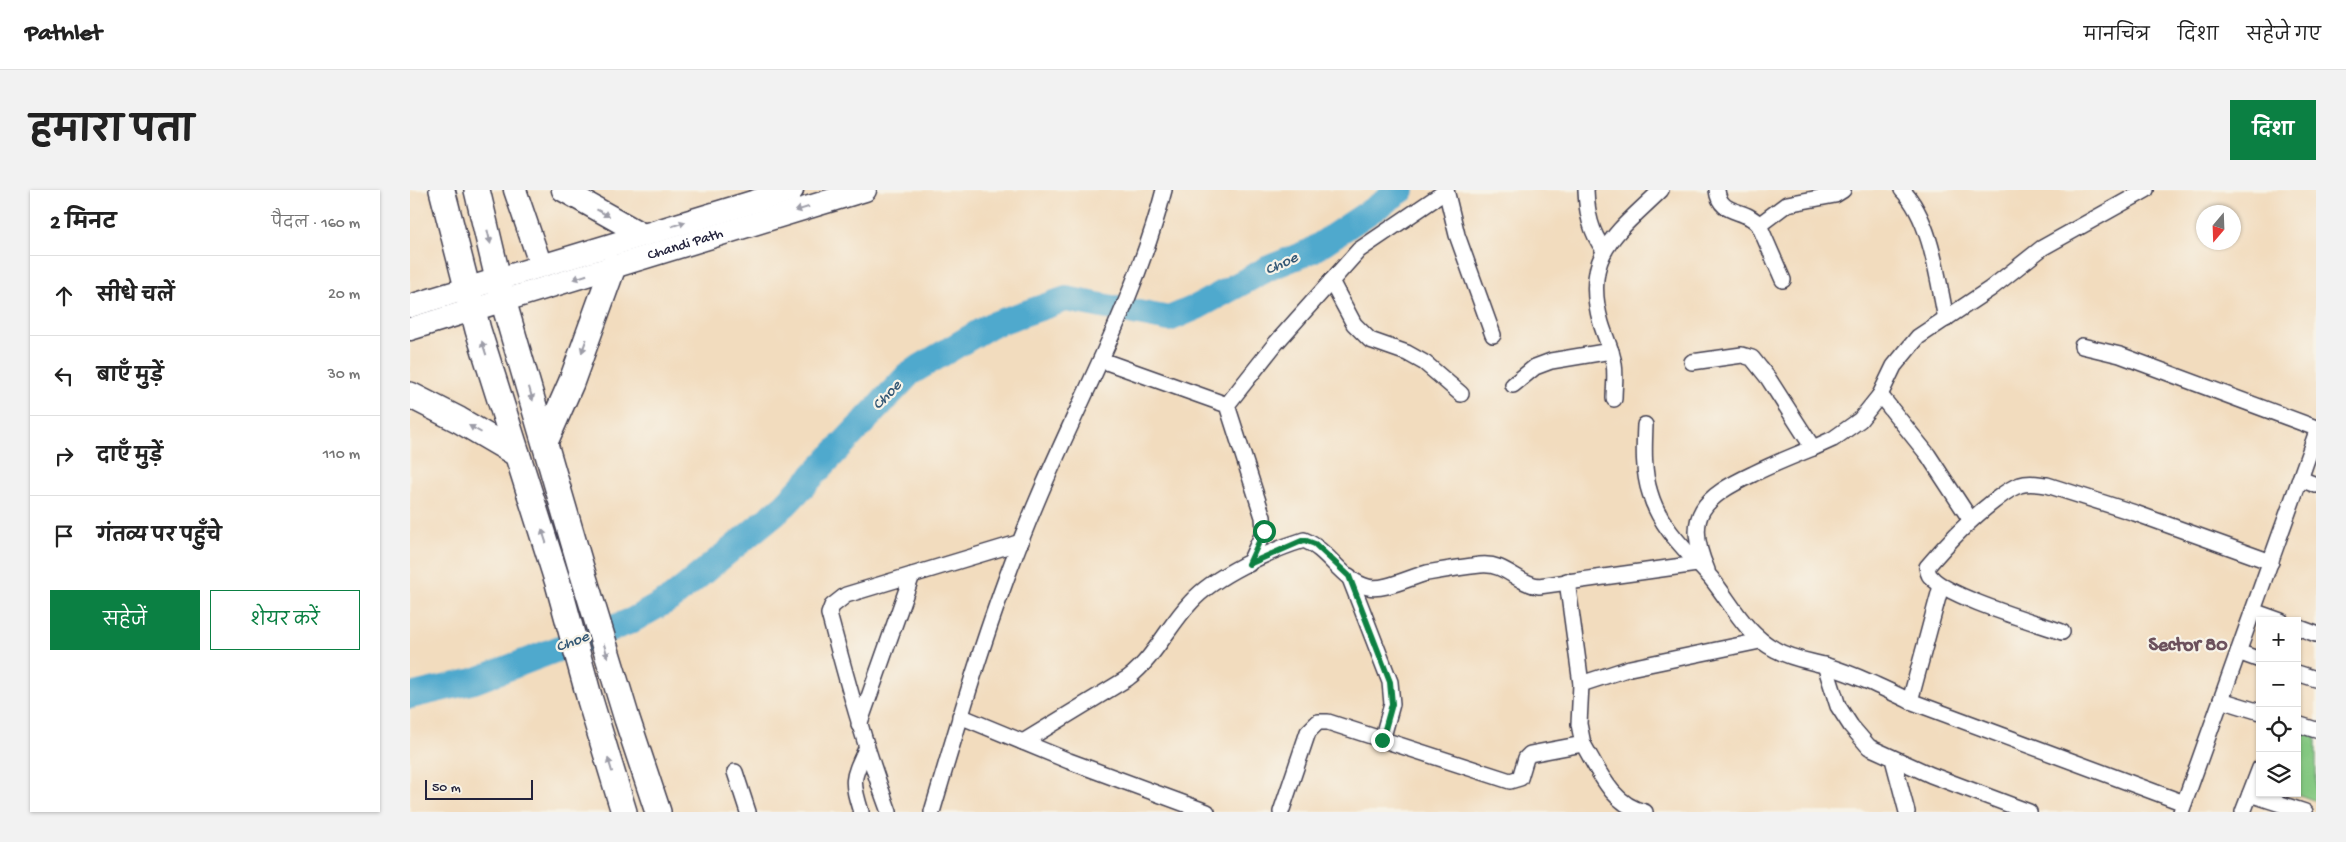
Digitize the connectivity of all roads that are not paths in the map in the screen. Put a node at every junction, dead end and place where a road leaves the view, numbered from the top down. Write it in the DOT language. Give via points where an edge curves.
graph roads {
  1 [pos="442,190"];
  2 [pos="477,190"];
  3 [pos="515,190"];
  4 [pos="563,190"];
  5 [pos="792,190"];
  6 [pos="865,190"];
  7 [pos="1164,190"];
  8 [pos="1446,190"];
  9 [pos="1586,190"];
  10 [pos="1661,190"];
  11 [pos="1717,190"];
  12 [pos="1843,190"];
  13 [pos="1902,190"];
  14 [pos="2146,190"];
  15 [pos="1759,225"];
  16 [pos="643,235"];
  17 [pos="1604,250"];
  18 [pos="541,266"];
  19 [pos="613,267"];
  20 [pos="1783,280"];
  21 [pos="1332,281"];
  22 [pos="501,290"];
  23 [pos="470,300"];
  24 [pos="410,306"];
  25 [pos="1946,319"];
  26 [pos="410,329"];
  27 [pos="1493,335"];
  28 [pos="2082,346"];
  29 [pos="1611,351"];
  30 [pos="1101,360"];
  31 [pos="1692,362"];
  32 [pos="1513,385"];
  33 [pos="1461,394"];
  34 [pos="410,395"];
  35 [pos="1880,396"];
  36 [pos="1614,399"];
  37 [pos="1227,404"];
  38 [pos="1645,425"];
  39 [pos="2316,428"];
  40 [pos="2316,436"];
  41 [pos="545,442"];
  42 [pos="1813,448"];
  43 [pos="517,454"];
  44 [pos="2300,479"];
  45 [pos="2316,485"];
  46 [pos="1970,519"];
  47 [pos="1021,542"];
  48 [pos="2270,562"];
  49 [pos="1249,564"];
  50 [pos="1697,564"];
  51 [pos="912,575"];
  52 [pos="1349,576"];
  53 [pos="1711,579"];
  54 [pos="1567,581"];
  55 [pos="1941,586"];
  56 [pos="2253,611"];
  57 [pos="2270,617"];
  58 [pos="2301,628"];
  59 [pos="2062,632"];
  60 [pos="2316,634"];
  61 [pos="1760,641"];
  62 [pos="2238,652"];
  63 [pos="2256,659"];
  64 [pos="1826,666"];
  65 [pos="2301,674"];
  66 [pos="2316,679"];
  67 [pos="1581,684"];
  68 [pos="2221,700"];
  69 [pos="1910,701"];
  70 [pos="2256,711"];
  71 [pos="960,716"];
  72 [pos="859,725"];
  73 [pos="2301,725"];
  74 [pos="2316,730"];
  75 [pos="1382,740"];
  76 [pos="1023,742"];
  77 [pos="1583,744"];
  78 [pos="866,749"];
  79 [pos="1893,759"];
  80 [pos="735,772"];
  81 [pos="2256,778"];
  82 [pos="2250,794"];
  83 [pos="2183,808"];
  84 [pos="1638,811"];
  85 [pos="624,812"];
  86 [pos="658,812"];
  87 [pos="748,812"];
  88 [pos="861,812"];
  89 [pos="889,812"];
  90 [pos="932,812"];
  91 [pos="1207,812"];
  92 [pos="1281,812"];
  93 [pos="1907,812"];
  94 [pos="2029,812"];
  95 [pos="2243,812"];
  96 [pos="2305,812"];
  1 -- 23 [label="main road"];
  2 -- 22 [label="main road, one-way"];
  3 -- 18 [label="main road"];
  4 -- 16 [label="main road, one-way"];
  16 -- 5 [label="main road, Chandi Path, one-way"];
  6 -- 19 [label="main road, Chandi Path, one-way"];
  7 -- 30 [label="street" via="1150,236"];
  8 -- 21 [label="street" via="1359,250"];
  8 -- 27 [label="street"];
  9 -- 17 [label="street" via="1590,226"];
  10 -- 17 [label="street" via="1616,232"];
  11 -- 15 [label="street" via="1718,199 1724,207 1754,219"];
  12 -- 15 [label="street" via="1835,195 1787,204"];
  13 -- 25 [label="street" via="1916,209 1929,242"];
  14 -- 25 [label="street" via="2042,248"];
  15 -- 20 [label="street"];
  16 -- 18 [label="main road, Chandi Path"];
  17 -- 29 [label="street" via="1595,287 1600,321"];
  18 -- 22 [label="main road, Chandi Path"];
  19 -- 22 [label="main road, Chandi Path, one-way"];
  19 -- 41 [label="main road, one-way" via="571,383"];
  21 -- 33 [label="street" via="1354,324 1370,340 1425,363"];
  21 -- 37 [label="street"];
  22 -- 23 [label="main road"];
  22 -- 41 [label="main road, one-way"];
  23 -- 24 [label="main road"];
  23 -- 26 [label="main road"];
  43 -- 23 [label="main road, one-way"];
  25 -- 35 [label="street" via="1918,337 1904,352"];
  28 -- 39 [label="street" via="2120,355"];
  29 -- 32 [label="street" via="1551,361 1536,367"];
  29 -- 36 [label="street"];
  30 -- 37 [label="street"];
  30 -- 47 [label="street" via="1036,501"];
  31 -- 42 [label="street" via="1742,355 1752,358"];
  43 -- 34 [label="main road, one-way"];
  35 -- 42 [label="street" via="1860,420 1833,439"];
  35 -- 46 [label="street" via="1928,455"];
  37 -- 49 [label="street" via="1263,517 1264,531"];
  38 -- 50 [label="street" via="1649,492 1661,519"];
  40 -- 44 [label="street"];
  41 -- 86 [label="main road, one-way"];
  42 -- 53 [label="street" via="1764,468 1718,491 1708,500 1699,516 1697,540"];
  85 -- 43 [label="main road, one-way"];
  44 -- 45 [label="street"];
  44 -- 48 [label="street"];
  46 -- 48 [label="street" via="2019,485 2047,485"];
  46 -- 55 [label="street" via="1927,567 1929,576"];
  47 -- 51 [label="street"];
  47 -- 71 [label="street"];
  48 -- 56 [label="street"];
  49 -- 52 [label="street" via="1304,540 1315,544"];
  49 -- 76 [label="street" via="1201,591 1136,672"];
  50 -- 53 [label="street"];
  50 -- 54 [label="street"];
  51 -- 72 [label="street"];
  51 -- 72 [label="street" via="846,595 832,606 829,614"];
  52 -- 54 [label="street" via="1358,584 1375,588 1426,574 1490,565 1510,571 1531,585"];
  52 -- 75 [label="street" via="1391,688 1392,704"];
  53 -- 61 [label="street"];
  54 -- 67 [label="street"];
  55 -- 59 [label="street"];
  55 -- 69 [label="street"];
  56 -- 57 [label="street"];
  56 -- 62 [label="street"];
  58 -- 60 [label="street"];
  61 -- 64 [label="street" via="1778,652"];
  61 -- 67 [label="street" via="1630,668"];
  62 -- 63 [label="street"];
  62 -- 68 [label="street"];
  64 -- 69 [label="street"];
  64 -- 79 [label="street" via="1838,706 1851,726 1869,747"];
  65 -- 66 [label="street"];
  67 -- 77 [label="street" via="1579,724"];
  68 -- 70 [label="street"];
  68 -- 83 [label="street"];
  69 -- 83 [label="street"];
  71 -- 76 [label="street"];
  71 -- 90 [label="street"];
  72 -- 78 [label="street"];
  73 -- 74 [label="street"];
  75 -- 77 [label="street" via="1510,781 1520,778 1530,754"];
  75 -- 92 [label="street" via="1328,722 1312,726"];
  76 -- 91 [label="street"];
  77 -- 84 [label="street" via="1610,790"];
  78 -- 88 [label="street" via="854,774 853,786"];
  78 -- 89 [label="street"];
  79 -- 93 [label="street"];
  79 -- 94 [label="street"];
  80 -- 87 [label="street"];
  81 -- 82 [label="street"];
  82 -- 95 [label="street"];
  82 -- 96 [label="street"];
}
